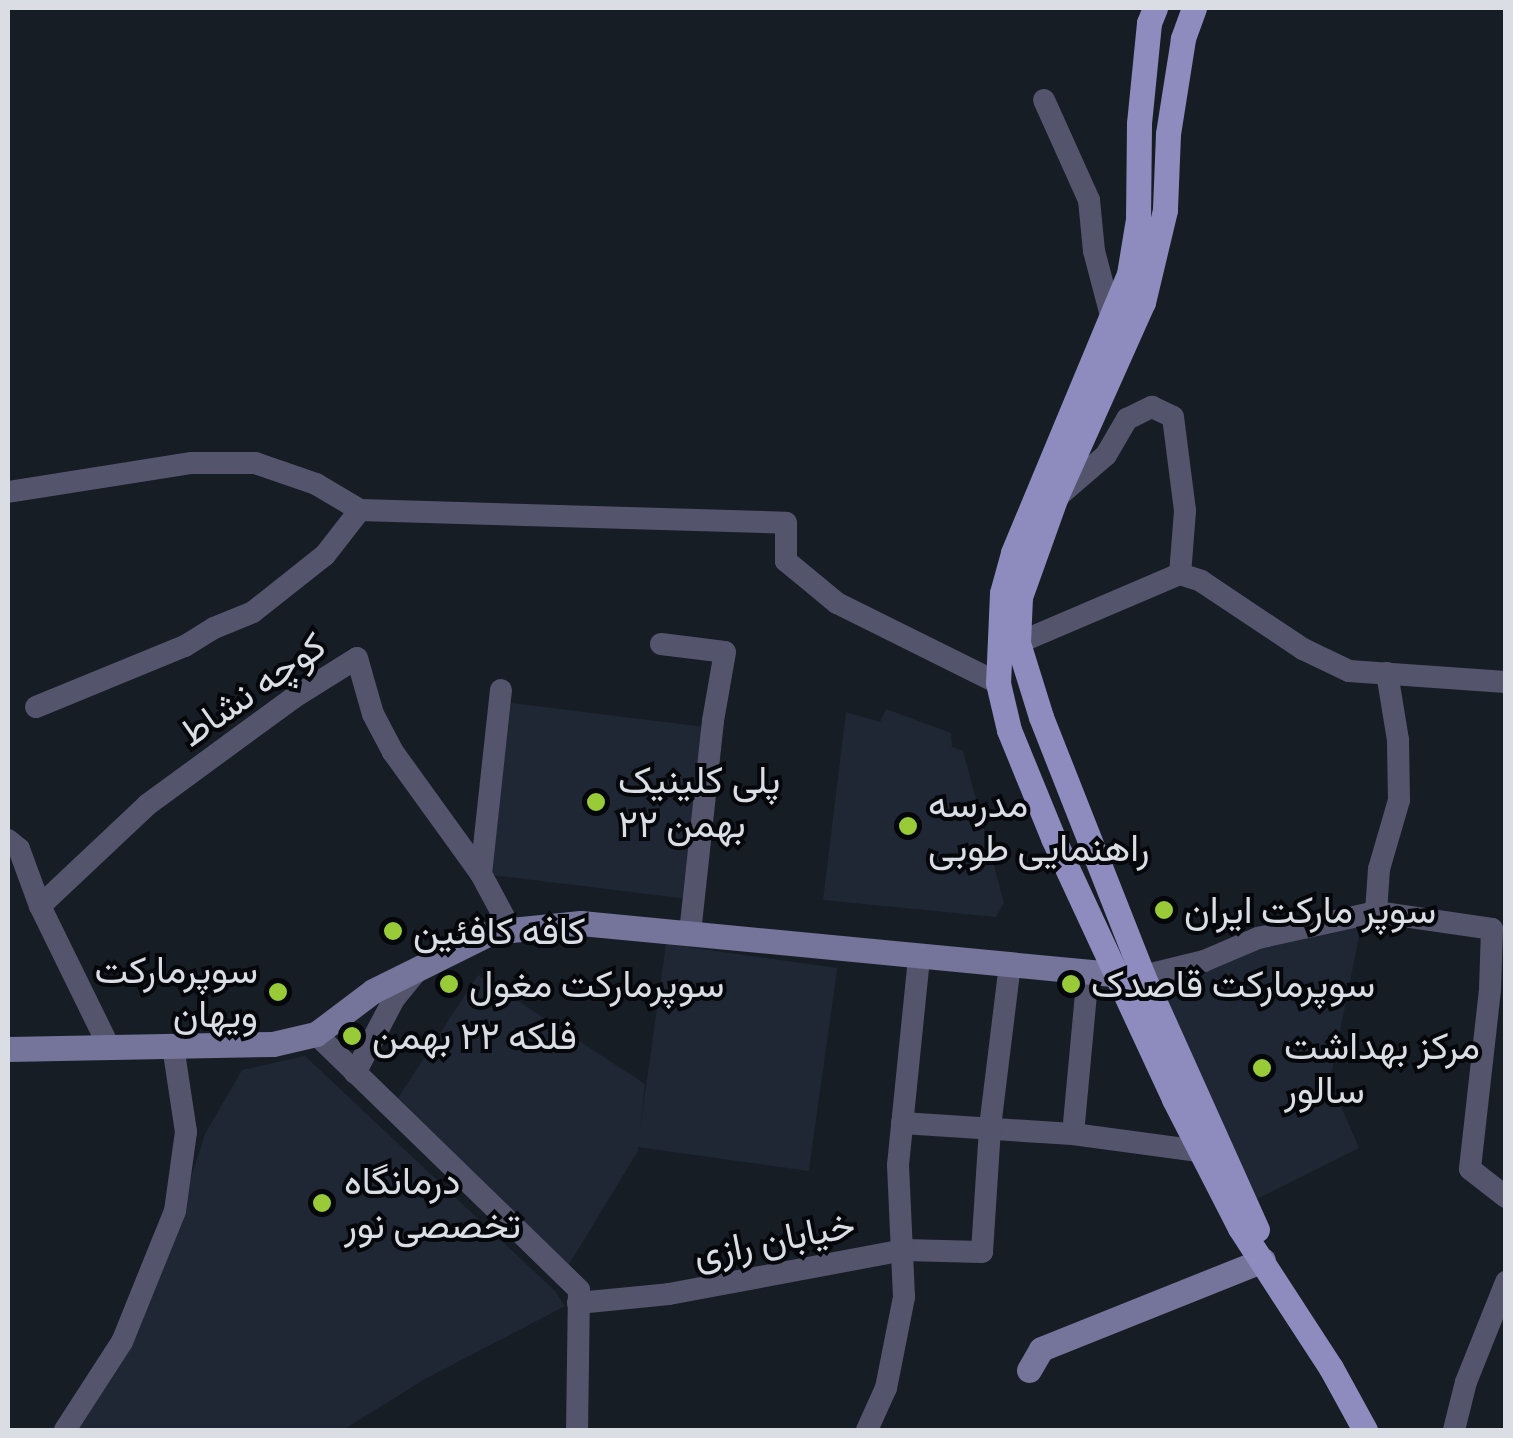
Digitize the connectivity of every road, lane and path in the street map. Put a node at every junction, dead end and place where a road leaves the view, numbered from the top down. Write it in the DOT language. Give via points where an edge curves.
graph roads {
  1 [pos="1156,8"];
  2 [pos="1194,8"];
  3 [pos="1044,100"];
  4 [pos="1111,316"];
  5 [pos="8,492"];
  6 [pos="1045,508"];
  7 [pos="360,510"];
  8 [pos="1180,574"];
  9 [pos="1018,643"];
  10 [pos="661,644"];
  11 [pos="1388,672"];
  12 [pos="1506,682"];
  13 [pos="998,683"];
  14 [pos="501,690"];
  15 [pos="36,707"];
  16 [pos="1041,717"];
  17 [pos="1009,730"];
  18 [pos="8,840"];
  19 [pos="481,874"];
  20 [pos="40,906"];
  21 [pos="1376,912"];
  22 [pos="512,930"];
  23 [pos="690,934"];
  24 [pos="920,956"];
  25 [pos="1010,962"];
  26 [pos="424,963"];
  27 [pos="1088,973"];
  28 [pos="1130,976"];
  29 [pos="316,1034"];
  30 [pos="173,1046"];
  31 [pos="108,1047"];
  32 [pos="8,1049"];
  33 [pos="354,1072"];
  34 [pos="902,1123"];
  35 [pos="990,1127"];
  36 [pos="1073,1134"];
  37 [pos="1200,1151"];
  38 [pos="1506,1197"];
  39 [pos="904,1250"];
  40 [pos="1263,1260"];
  41 [pos="1506,1282"];
  42 [pos="578,1303"];
  43 [pos="1030,1370"];
  44 [pos="65,1430"];
  45 [pos="577,1430"];
  46 [pos="867,1430"];
  47 [pos="1364,1430"];
  48 [pos="1454,1430"];
  1 -- 4 [label="main road" via="1148,23 1139,124 1138,219 1129,274"];
  2 -- 6 [label="main road" via="1168,134 1165,210 1142,302"];
  3 -- 4 [label="street" via="1089,200"];
  4 -- 6 [label="main road"];
  5 -- 7 [label="street" via="192,463 255,463 316,484"];
  6 -- 8 [label="street" via="1106,454 1127,419 1152,407 1173,417 1185,511"];
  6 -- 9 [label="main road" via="1020,598"];
  6 -- 13 [label="main road" via="1002,593"];
  7 -- 13 [label="street" via="786,523 786,561 838,603"];
  7 -- 15 [label="street" via="325,555 253,612"];
  8 -- 9 [label="street"];
  8 -- 11 [label="street" via="1202,581 1303,649 1349,670"];
  9 -- 16 [label="main road"];
  10 -- 23 [label="street" via="726,652"];
  11 -- 12 [label="street"];
  11 -- 21 [label="street" via="1399,800 1378,869"];
  13 -- 17 [label="main road"];
  14 -- 19 [label="street"];
  16 -- 17 [label="main road"];
  16 -- 28 [label="main road"];
  17 -- 28 [label="main road"];
  18 -- 20 [label="street" via="19,849"];
  19 -- 20 [label="street, کوچه نشاط" via="393,752 373,714 357,658 147,804"];
  19 -- 22 [label="street, کوچه نشاط"];
  20 -- 31 [label="street"];
  21 -- 28 [label="street"];
  21 -- 38 [label="street" via="1492,929 1470,1169"];
  22 -- 23 [label="street" via="581,923"];
  22 -- 26 [label="street" via="492,932"];
  23 -- 24 [label="street"];
  24 -- 25 [label="street"];
  24 -- 34 [label="street"];
  25 -- 27 [label="street"];
  25 -- 35 [label="street"];
  26 -- 29 [label="street"];
  26 -- 33 [label="street" via="394,999"];
  27 -- 28 [label="street"];
  27 -- 36 [label="street"];
  28 -- 37 [label="main road"];
  28 -- 40 [label="main road" via="1256,1223"];
  29 -- 30 [label="street" via="274,1044"];
  29 -- 33 [label="street"];
  30 -- 31 [label="street"];
  30 -- 44 [label="street" via="186,1132 174,1211 122,1342"];
  31 -- 32 [label="street"];
  33 -- 42 [label="street" via="579,1290"];
  34 -- 35 [label="street"];
  34 -- 39 [label="street"];
  35 -- 36 [label="street"];
  35 -- 39 [label="street, خیابان رازی" via="982,1252"];
  36 -- 37 [label="street"];
  37 -- 40 [label="main road"];
  39 -- 42 [label="street, خیابان رازی" via="669,1294"];
  39 -- 46 [label="street" via="904,1297 886,1388"];
  40 -- 43 [label="street" via="1041,1349"];
  40 -- 47 [label="main road"];
  41 -- 48 [label="street"];
  42 -- 45 [label="street"];
}
